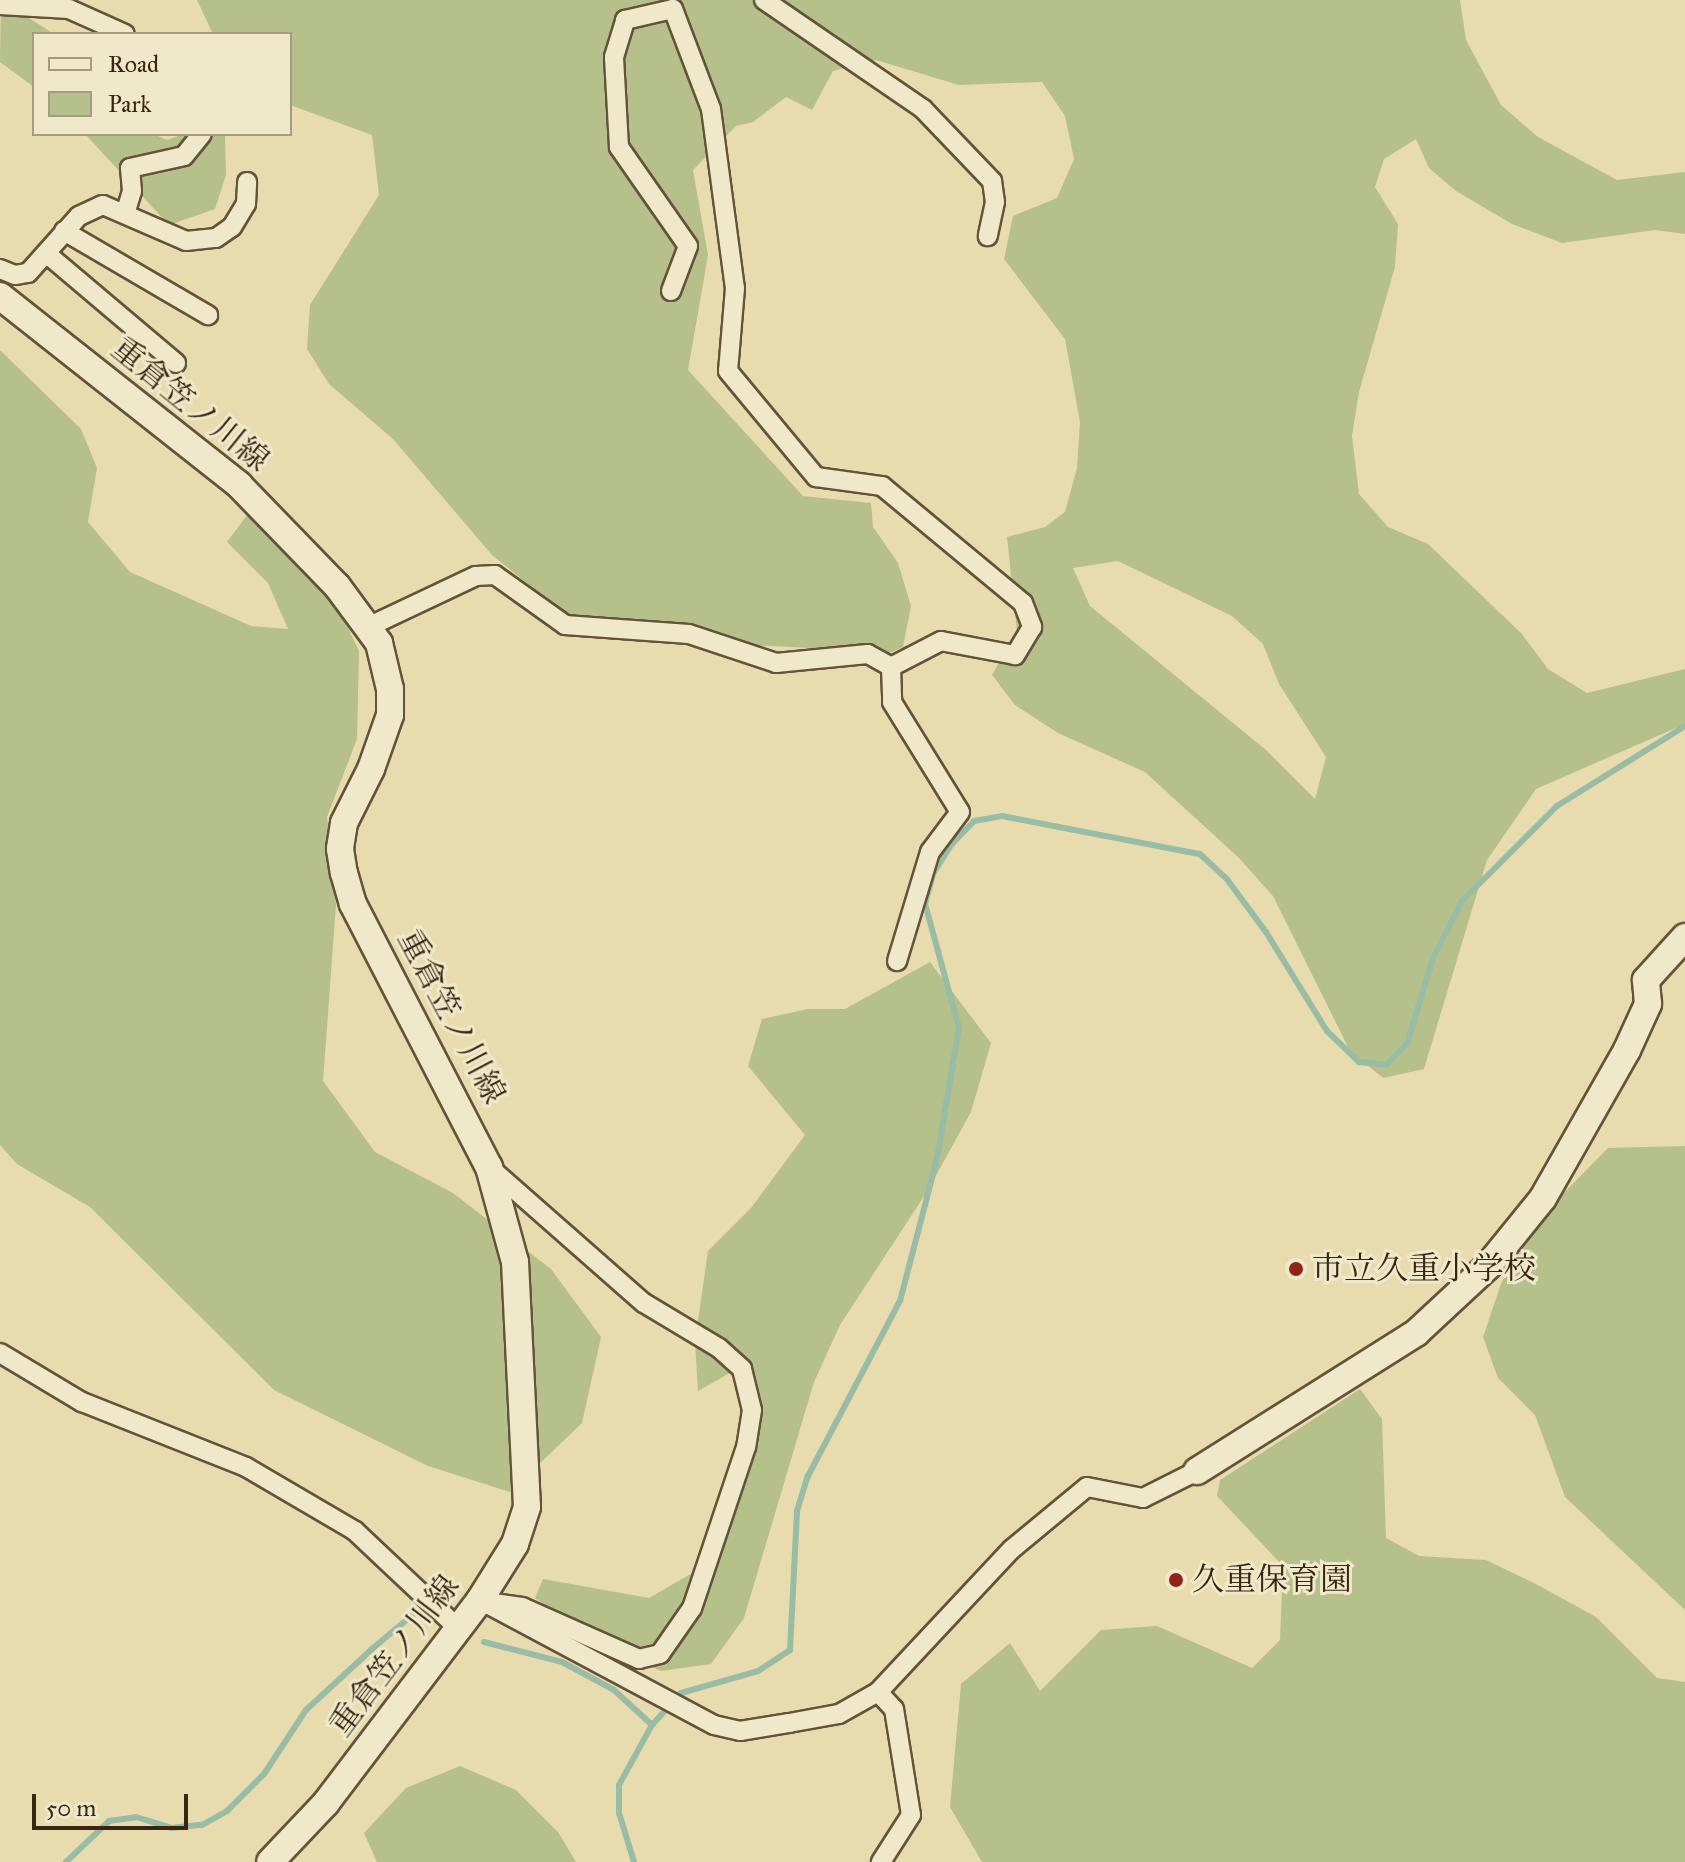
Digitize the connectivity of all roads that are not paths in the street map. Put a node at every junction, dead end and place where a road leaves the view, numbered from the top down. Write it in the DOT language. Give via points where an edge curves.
graph roads {
  1 [pos="764,0"];
  2 [pos="0,5"];
  3 [pos="121,32"];
  4 [pos="200,136"];
  5 [pos="247,182"];
  6 [pos="125,214"];
  7 [pos="64,231"];
  8 [pos="988,236"];
  9 [pos="47,254"];
  10 [pos="0,269"];
  11 [pos="671,291"];
  12 [pos="0,296"];
  13 [pos="208,315"];
  14 [pos="176,363"];
  15 [pos="370,626"];
  16 [pos="891,667"];
  17 [pos="1685,937"];
  18 [pos="897,961"];
  19 [pos="489,1167"];
  20 [pos="0,1353"];
  21 [pos="1197,1471"];
  22 [pos="480,1600"];
  23 [pos="458,1628"];
  24 [pos="878,1692"];
  25 [pos="270,1862"];
  26 [pos="881,1862"];
  1 -- 8 [label="street" via="923,109 992,181 995,202"];
  2 -- 3 [label="street" via="69,9"];
  4 -- 6 [label="street" via="184,156 130,168 132,191"];
  5 -- 6 [label="street" via="246,204 232,227 216,238 186,241"];
  6 -- 7 [label="street" via="103,205 89,209"];
  7 -- 9 [label="street"];
  7 -- 13 [label="street"];
  9 -- 10 [label="street" via="28,273"];
  9 -- 14 [label="street"];
  11 -- 16 [label="street" via="688,246 619,147 614,57 625,20 673,9 711,109 735,288 728,371 816,477 882,486 1023,603 1032,627 1015,655 941,641"];
  12 -- 15 [label="main road, 重倉笠ノ川線" via="239,485"];
  15 -- 16 [label="street" via="476,576 495,575 565,625 689,634 776,663 868,654"];
  15 -- 19 [label="main road, 重倉笠ノ川線" via="387,665 390,715 344,823 344,873 353,904"];
  16 -- 18 [label="street" via="892,702 960,812 930,852"];
  17 -- 21 [label="main road" via="1646,980 1648,1004 1589,1122 1543,1198 1488,1266 1416,1333"];
  19 -- 22 [label="main road, 重倉笠ノ川線" via="515,1262 527,1507 505,1564"];
  19 -- 22 [label="street" via="644,1303 719,1348 742,1369 752,1410 746,1447 692,1608 660,1654 639,1659 522,1607"];
  20 -- 23 [label="street" via="82,1402 246,1467 355,1531"];
  21 -- 24 [label="street" via="1143,1498 1087,1487 1012,1549"];
  22 -- 23 [label="main road, 重倉笠ノ川線"];
  22 -- 24 [label="street" via="681,1709 740,1731 839,1714"];
  23 -- 25 [label="main road, 重倉笠ノ川線" via="326,1803"];
  24 -- 26 [label="street" via="894,1709 911,1815"];
}
